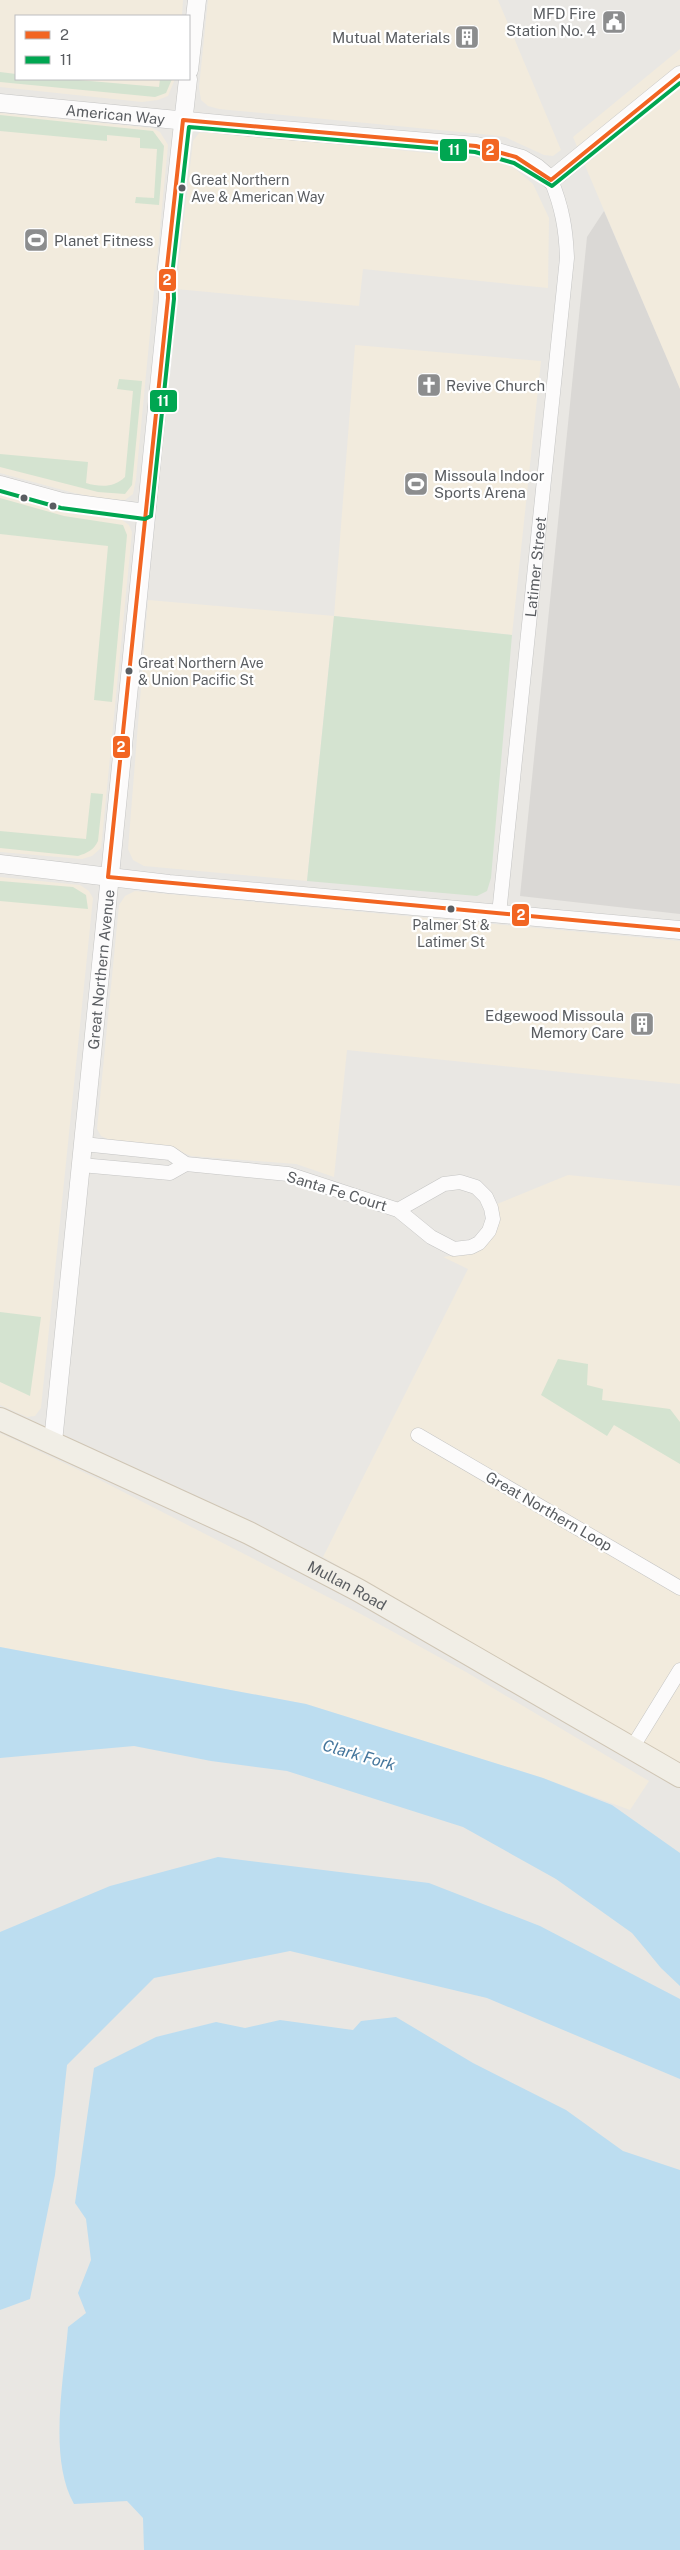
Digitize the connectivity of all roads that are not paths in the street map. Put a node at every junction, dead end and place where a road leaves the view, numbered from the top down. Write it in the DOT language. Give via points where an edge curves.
graph roads {
  1 [pos="197,0"];
  2 [pos="190,61"];
  3 [pos="680,75"];
  4 [pos="188,80"];
  5 [pos="0,103"];
  6 [pos="183,120"];
  7 [pos="551,180"];
  8 [pos="0,485"];
  9 [pos="146,514"];
  10 [pos="0,864"];
  11 [pos="108,877"];
  12 [pos="499,914"];
  13 [pos="680,930"];
  14 [pos="83,1144"];
  15 [pos="186,1164"];
  16 [pos="81,1165"];
  17 [pos="398,1210"];
  18 [pos="0,1419"];
  19 [pos="418,1435"];
  20 [pos="53,1442"];
  21 [pos="680,1588"];
  22 [pos="680,1670"];
  23 [pos="632,1748"];
  24 [pos="680,1776"];
  1 -- 2 [label="street"];
  3 -- 7 [label="street"];
  4 -- 6 [label="street, Great Northern Avenue"];
  5 -- 6 [label="street, American Way"];
  6 -- 7 [label="street, American Way" via="489,148 522,159"];
  6 -- 9 [label="street, Great Northern Avenue"];
  7 -- 12 [label="street, Latimer Street" via="566,228 567,258"];
  8 -- 9 [label="street" via="62,502"];
  9 -- 11 [label="street, Great Northern Avenue"];
  10 -- 11 [label="street"];
  11 -- 12 [label="street"];
  11 -- 14 [label="street, Great Northern Avenue"];
  12 -- 13 [label="street"];
  14 -- 15 [label="street, Santa Fe Court" via="170,1154"];
  14 -- 16 [label="street, Great Northern Avenue"];
  15 -- 16 [label="street, Santa Fe Court" via="170,1174"];
  15 -- 17 [label="street, Santa Fe Court" via="288,1174"];
  16 -- 20 [label="street, Great Northern Avenue"];
  17 -- 17 [label="street, Santa Fe Court" via="430,1237 454,1249 479,1243 489,1231 493,1219 486,1196 460,1182 444,1184"];
  18 -- 20 [label="main road, Mullan Road"];
  19 -- 21 [label="street, Great Northern Loop"];
  20 -- 23 [label="main road, Mullan Road" via="249,1533 358,1590"];
  22 -- 23 [label="street"];
  23 -- 24 [label="main road, Mullan Road"];
}
